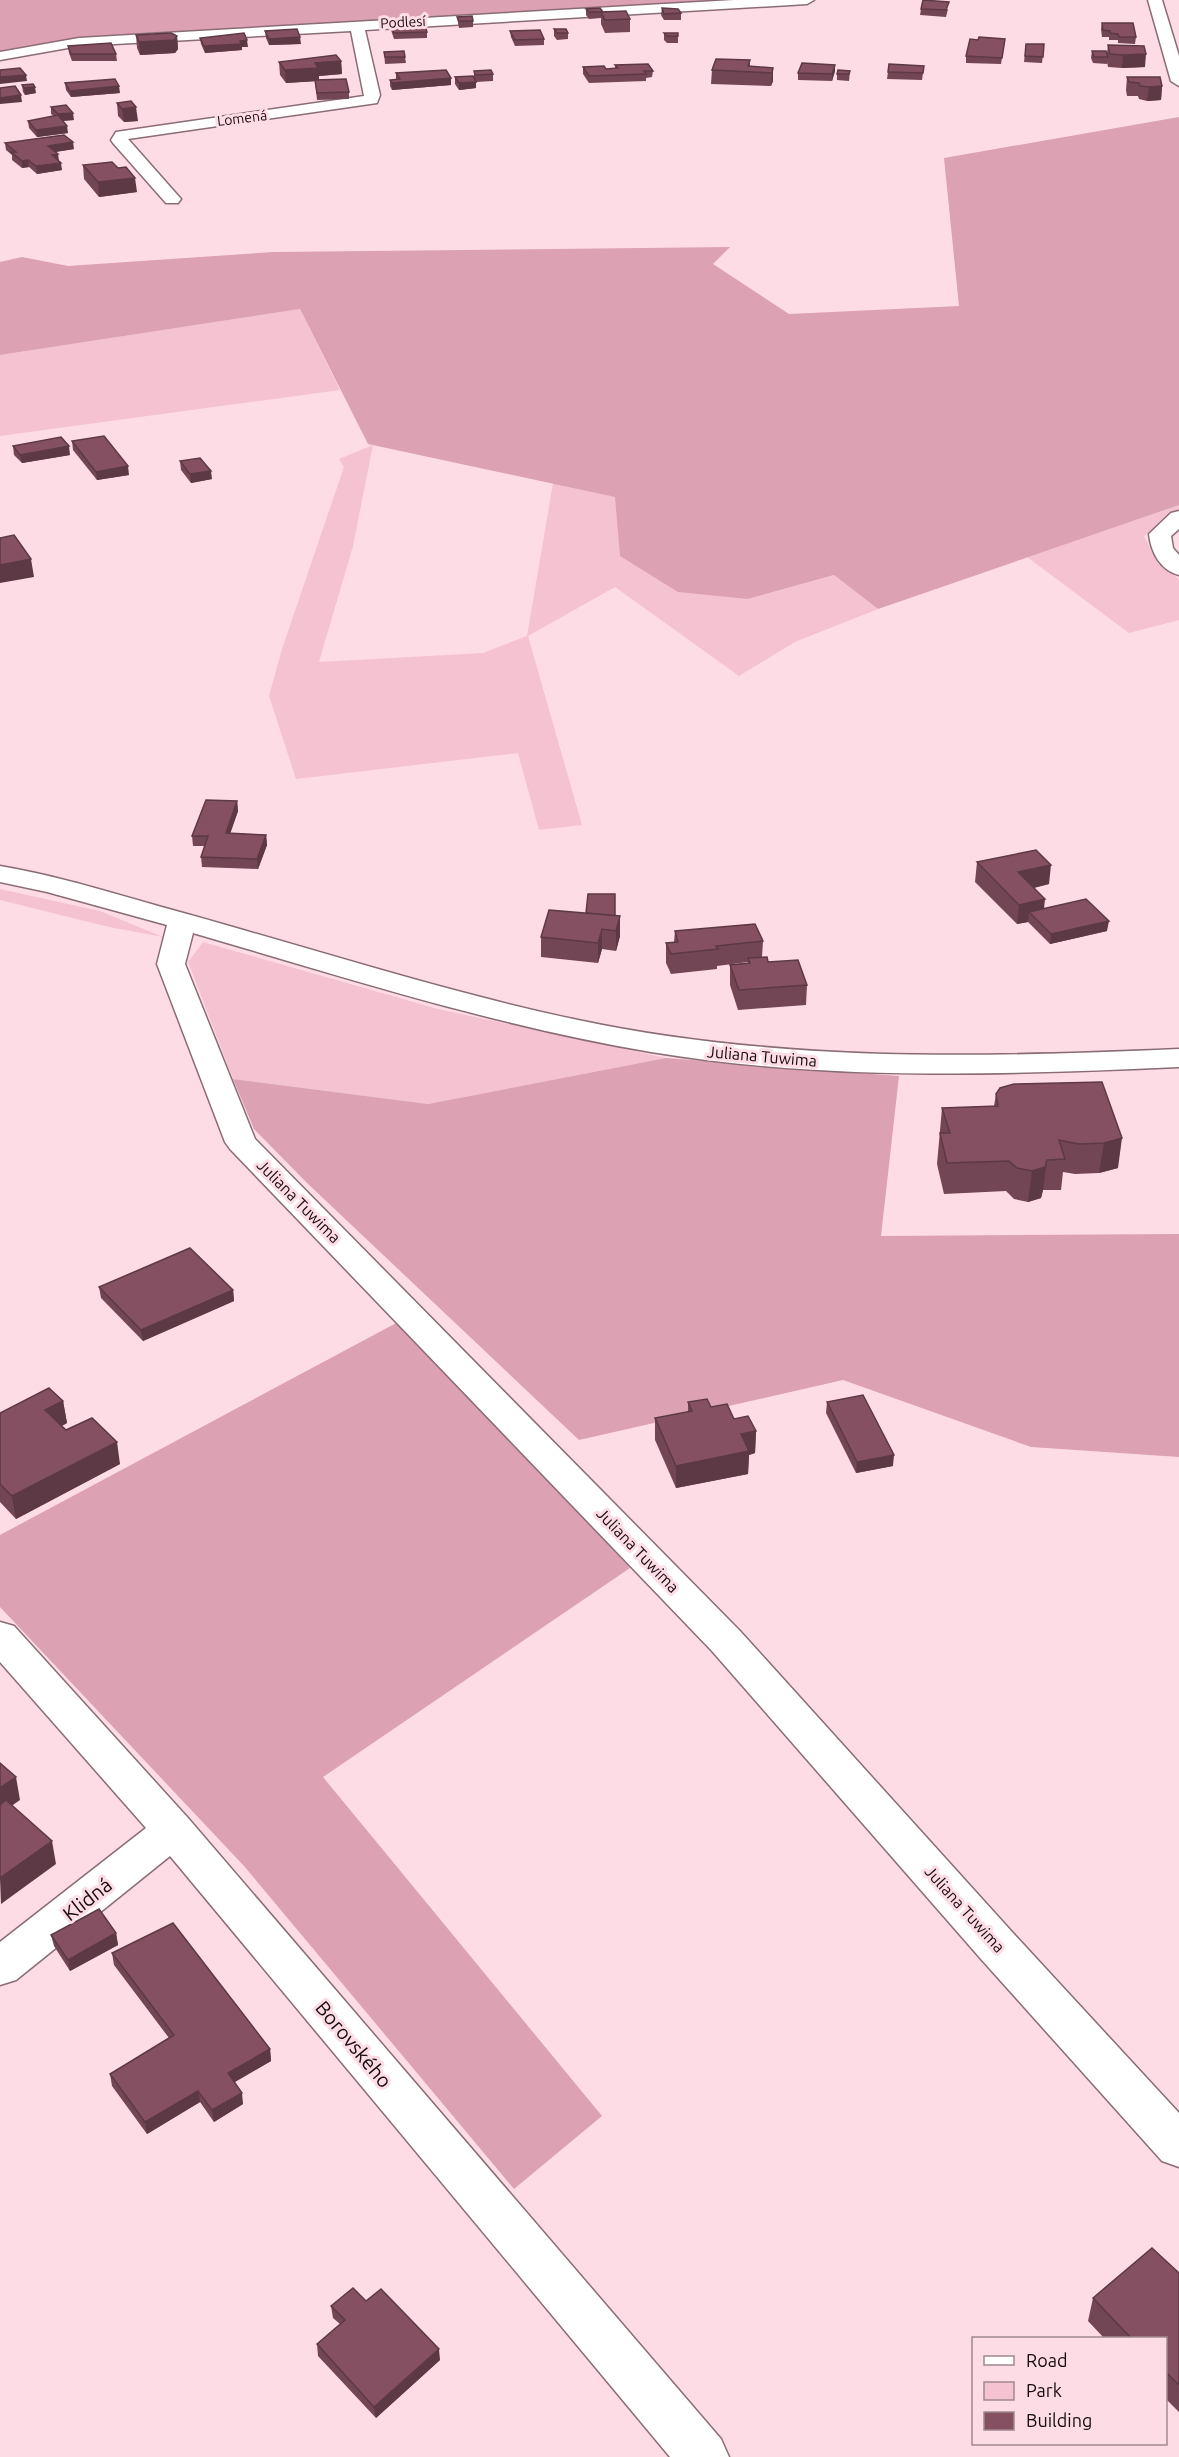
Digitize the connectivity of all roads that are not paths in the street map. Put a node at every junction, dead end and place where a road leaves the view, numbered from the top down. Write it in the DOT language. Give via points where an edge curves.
graph roads {
  1 [pos="807,0"];
  2 [pos="1155,0"];
  3 [pos="357,25"];
  4 [pos="0,56"];
  5 [pos="1179,81"];
  6 [pos="172,199"];
  7 [pos="1179,518"];
  8 [pos="1179,568"];
  9 [pos="0,874"];
  10 [pos="182,921"];
  11 [pos="1179,1058"];
  12 [pos="0,1636"];
  13 [pos="173,1830"];
  14 [pos="0,1967"];
  15 [pos="1179,2146"];
  16 [pos="703,2457"];
  1 -- 3 [label="street, Podlesí"];
  2 -- 5 [label="street"];
  3 -- 4 [label="street, Podlesí" via="79,42"];
  3 -- 6 [label="street, Lomená" via="371,100 122,135 119,140"];
  7 -- 8 [label="street" via="1160,534 1162,550"];
  9 -- 10 [label="street, Juliana Tuwima"];
  10 -- 11 [label="street, Juliana Tuwima" via="480,1006 580,1030 682,1048 771,1059 957,1065"];
  10 -- 15 [label="street, Juliana Tuwima" via="171,964 241,1142 726,1641"];
  12 -- 13 [label="street, Borovského"];
  13 -- 14 [label="street, Klidná"];
  13 -- 16 [label="street, Borovského"];
}
